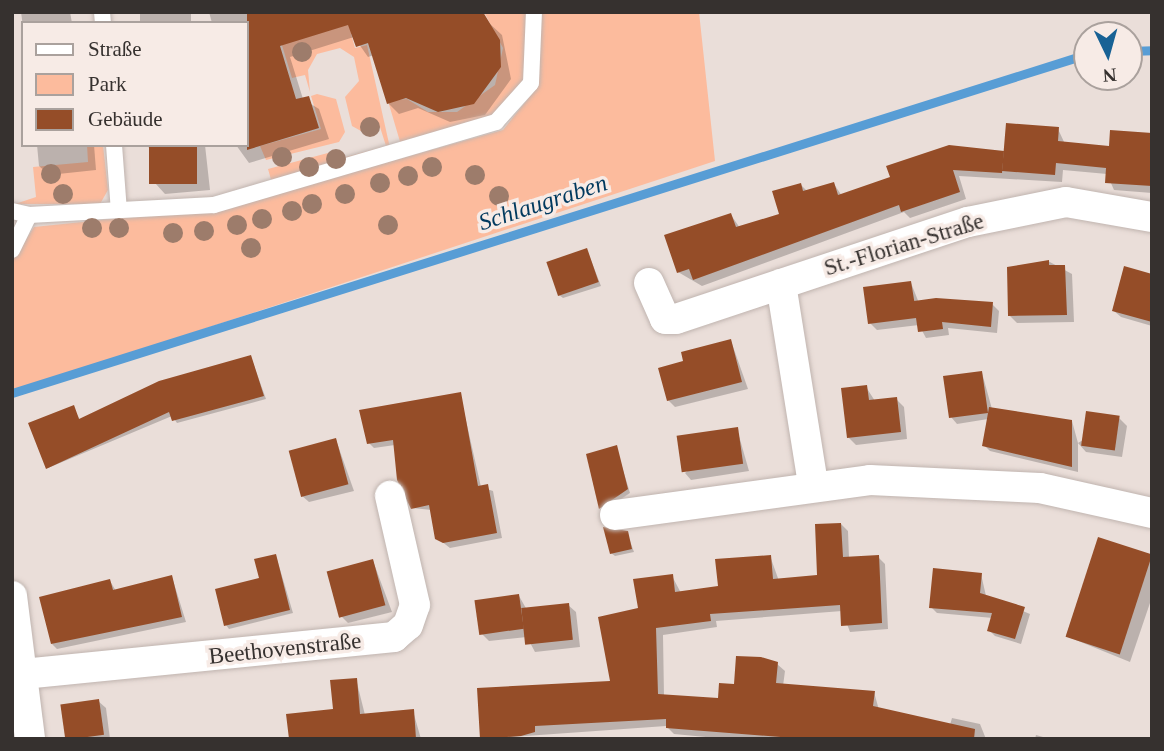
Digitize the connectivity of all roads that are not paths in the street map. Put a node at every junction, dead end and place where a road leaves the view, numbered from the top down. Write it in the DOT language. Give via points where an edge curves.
graph roads {
  1 [pos="534,12"];
  2 [pos="114,147"];
  3 [pos="12,211"];
  4 [pos="119,211"];
  5 [pos="29,215"];
  6 [pos="1152,217"];
  7 [pos="12,250"];
  8 [pos="649,282"];
  9 [pos="781,284"];
  10 [pos="813,484"];
  11 [pos="390,496"];
  12 [pos="1152,513"];
  13 [pos="615,515"];
  14 [pos="12,596"];
  15 [pos="23,674"];
  16 [pos="30,739"];
  1 -- 4 [label="lane" via="531,83 496,121 214,205"];
  2 -- 4 [label="lane"];
  3 -- 5 [label="lane"];
  4 -- 5 [label="lane"];
  5 -- 7 [label="lane"];
  6 -- 9 [label="street, St.-Florian-Straße" via="1066,202 968,222"];
  8 -- 9 [label="street, St.-Florian-Straße" via="665,318 677,319"];
  9 -- 10 [label="street"];
  10 -- 12 [label="street" via="1007,484"];
  10 -- 13 [label="street"];
  11 -- 15 [label="street, Beethovenstraße" via="415,588 415,605 402,633"];
  14 -- 15 [label="street"];
  15 -- 16 [label="street"];
}
